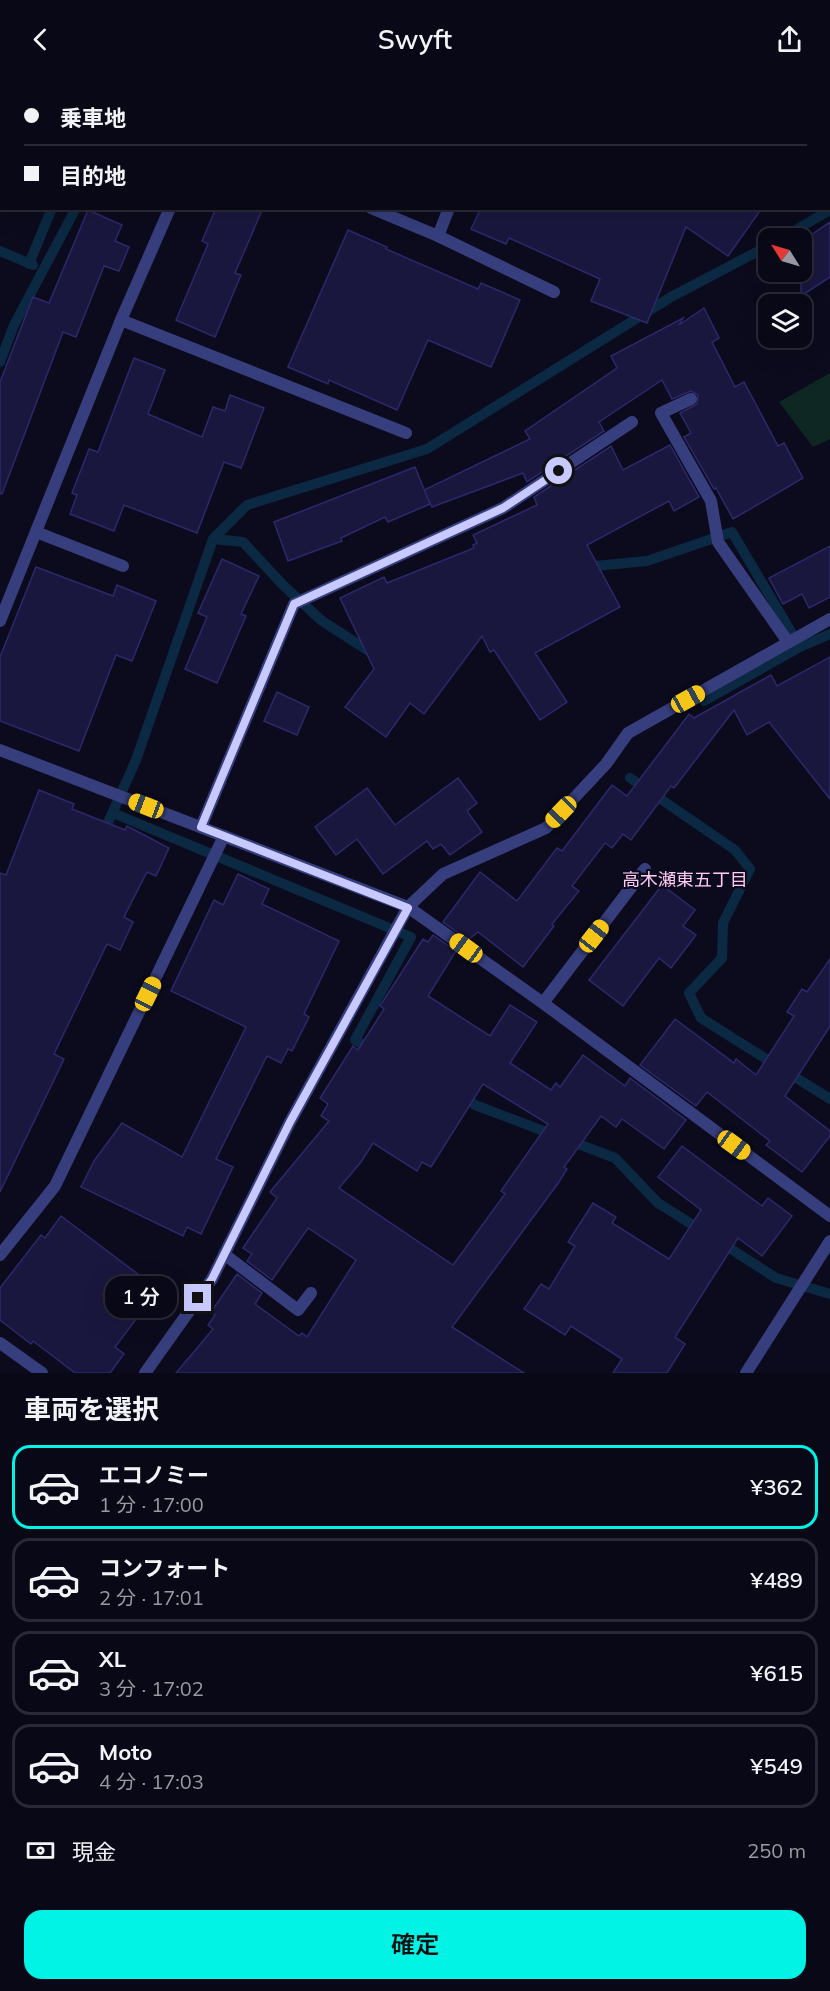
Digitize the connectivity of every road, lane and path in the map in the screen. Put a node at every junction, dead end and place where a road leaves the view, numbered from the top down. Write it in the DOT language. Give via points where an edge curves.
graph roads {
  1 [pos="169,210"];
  2 [pos="376,210"];
  3 [pos="448,210"];
  4 [pos="438,236"];
  5 [pos="554,292"];
  6 [pos="121,320"];
  7 [pos="692,399"];
  8 [pos="632,422"];
  9 [pos="406,433"];
  10 [pos="36,532"];
  11 [pos="123,566"];
  12 [pos="830,619"];
  13 [pos="0,621"];
  14 [pos="788,642"];
  15 [pos="0,750"];
  16 [pos="201,827"];
  17 [pos="224,836"];
  18 [pos="645,869"];
  19 [pos="408,908"];
  20 [pos="543,1003"];
  21 [pos="830,1216"];
  22 [pos="830,1241"];
  23 [pos="224,1254"];
  24 [pos="0,1255"];
  25 [pos="311,1293"];
  26 [pos="0,1343"];
  27 [pos="42,1373"];
  28 [pos="145,1373"];
  29 [pos="747,1373"];
  1 -- 6 [label="street"];
  2 -- 4 [label="street"];
  3 -- 4 [label="street"];
  4 -- 5 [label="street"];
  6 -- 9 [label="street"];
  6 -- 10 [label="street"];
  7 -- 14 [label="street" via="661,413 711,501 718,542"];
  8 -- 16 [label="street" via="503,508 294,604"];
  10 -- 11 [label="street"];
  10 -- 13 [label="street"];
  12 -- 14 [label="street"];
  14 -- 19 [label="street" via="628,733 606,764 546,828 443,874"];
  15 -- 16 [label="street"];
  16 -- 17 [label="street"];
  17 -- 19 [label="street"];
  17 -- 24 [label="street" via="55,1186"];
  18 -- 20 [label="street"];
  19 -- 20 [label="street"];
  19 -- 23 [label="street" via="290,1122"];
  20 -- 21 [label="street"];
  22 -- 29 [label="street"];
  23 -- 25 [label="street" via="298,1310"];
  23 -- 28 [label="street" via="212,1279"];
  26 -- 27 [label="street"];
}
